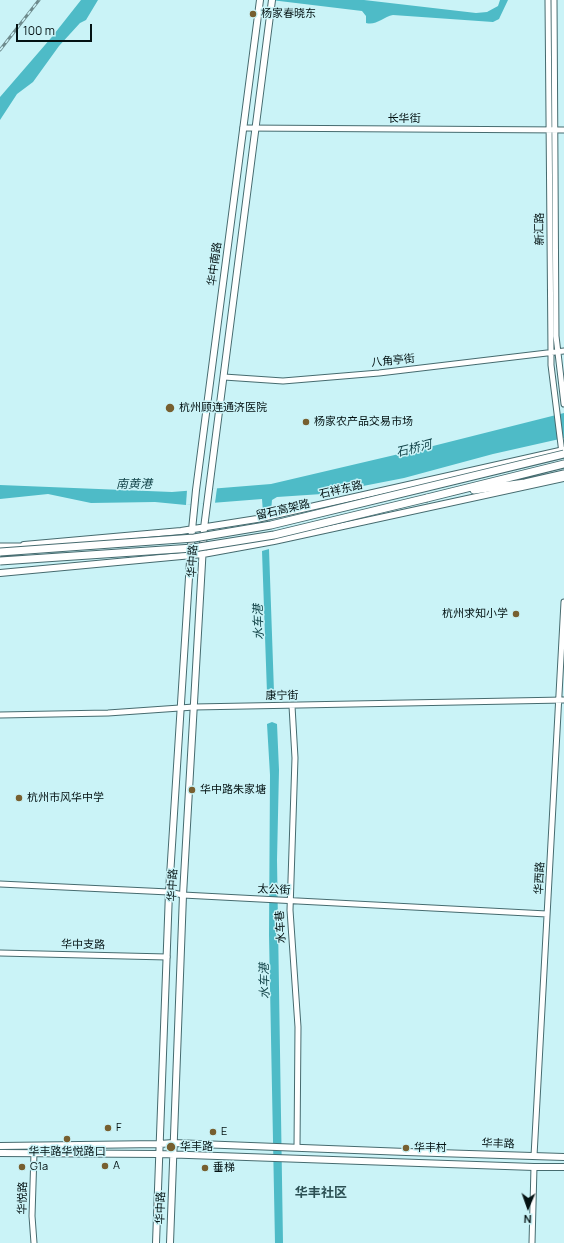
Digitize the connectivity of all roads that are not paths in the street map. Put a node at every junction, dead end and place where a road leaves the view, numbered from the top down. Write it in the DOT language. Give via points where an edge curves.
graph roads {
  1 [pos="548,0"];
  2 [pos="554,0"];
  3 [pos="260,2"];
  4 [pos="272,3"];
  5 [pos="243,128"];
  6 [pos="256,128"];
  7 [pos="552,129"];
  8 [pos="564,130"];
  9 [pos="564,351"];
  10 [pos="551,352"];
  11 [pos="558,352"];
  12 [pos="224,377"];
  13 [pos="564,404"];
  14 [pos="563,451"];
  15 [pos="564,457"];
  16 [pos="564,464"];
  17 [pos="564,474"];
  18 [pos="564,478"];
  19 [pos="427,498"];
  20 [pos="204,528"];
  21 [pos="192,530"];
  22 [pos="0,547"];
  23 [pos="57,547"];
  24 [pos="0,552"];
  25 [pos="203,554"];
  26 [pos="190,556"];
  27 [pos="0,561"];
  28 [pos="0,573"];
  29 [pos="564,602"];
  30 [pos="561,700"];
  31 [pos="292,706"];
  32 [pos="194,707"];
  33 [pos="180,708"];
  34 [pos="0,715"];
  35 [pos="0,884"];
  36 [pos="169,892"];
  37 [pos="183,895"];
  38 [pos="290,901"];
  39 [pos="548,914"];
  40 [pos="0,953"];
  41 [pos="166,957"];
  42 [pos="173,1143"];
  43 [pos="160,1144"];
  44 [pos="0,1146"];
  45 [pos="297,1147"];
  46 [pos="0,1153"];
  47 [pos="34,1153"];
  48 [pos="160,1154"];
  49 [pos="173,1154"];
  50 [pos="534,1156"];
  51 [pos="564,1157"];
  52 [pos="534,1167"];
  53 [pos="564,1167"];
  54 [pos="34,1243"];
  55 [pos="156,1243"];
  56 [pos="170,1243"];
  57 [pos="532,1243"];
  1 -- 7 [label="street, 新汇路"];
  2 -- 7 [label="street, 新汇路"];
  3 -- 5 [label="main road, 华中南路"];
  4 -- 6 [label="main road, 华中南路"];
  5 -- 6 [label="street, 长华街"];
  5 -- 21 [label="main road, 华中南路"];
  6 -- 7 [label="street, 长华街"];
  6 -- 12 [label="main road, 华中南路"];
  7 -- 8 [label="street, 长华街"];
  7 -- 10 [label="street, 新汇路"];
  7 -- 11 [label="street, 新汇路"];
  9 -- 11 [label="street, 八角亭街"];
  10 -- 11 [label="street, 八角亭街"];
  10 -- 12 [label="street, 八角亭街" via="379,373 283,381"];
  10 -- 14 [label="street, 新汇路"];
  11 -- 13 [label="street, 新汇路"];
  12 -- 20 [label="main road, 华中南路"];
  14 -- 15 [label="street, 新汇路"];
  14 -- 20 [label="main road, 石祥东路" via="274,516"];
  14 -- 23 [label="highway, 留石高架路, bridge" via="271,525 194,538"];
  16 -- 19 [label="highway, 留石高架路"];
  17 -- 19 [label="highway"];
  18 -- 25 [label="main road" via="274,542"];
  19 -- 27 [label="highway, 留石高架路, bridge" via="274,535 193,548"];
  20 -- 21 [label="main road, 石祥东路"];
  20 -- 25 [label="main road, 华中路"];
  21 -- 22 [label="main road, 石祥东路"];
  21 -- 26 [label="main road, 华中路"];
  22 -- 23 [label="highway, bridge"];
  23 -- 24 [label="highway, 留石高架路, bridge"];
  25 -- 26 [label="main road"];
  25 -- 32 [label="main road, 华中路"];
  26 -- 28 [label="main road"];
  26 -- 33 [label="main road, 华中路"];
  29 -- 30 [label="street, 华西路"];
  30 -- 31 [label="street, 康宁街"];
  30 -- 39 [label="street, 华西路"];
  31 -- 32 [label="street, 康宁街"];
  31 -- 38 [label="street, 水车巷" via="295,758"];
  32 -- 33 [label="street, 康宁街"];
  32 -- 37 [label="main road, 华中路"];
  33 -- 34 [label="street, 康宁街" via="108,713"];
  33 -- 36 [label="main road, 华中路"];
  35 -- 36 [label="street, 太公街"];
  36 -- 37 [label="street, 太公街"];
  36 -- 41 [label="main road, 华中路"];
  37 -- 38 [label="street, 太公街"];
  37 -- 42 [label="main road, 华中路"];
  38 -- 39 [label="street, 太公街"];
  38 -- 45 [label="street, 水车巷" via="298,1032"];
  39 -- 50 [label="street, 华西路"];
  40 -- 41 [label="street, 华中支路"];
  41 -- 43 [label="main road, 华中路"];
  42 -- 43 [label="main road, 华丰路"];
  42 -- 45 [label="main road, 华丰路"];
  42 -- 49 [label="main road, 华中路"];
  43 -- 44 [label="main road, 华丰路"];
  43 -- 48 [label="main road, 华中路"];
  45 -- 50 [label="main road, 华丰路"];
  46 -- 47 [label="main road, 华丰路"];
  47 -- 48 [label="main road, 华丰路"];
  47 -- 54 [label="street, 华悦路"];
  48 -- 49 [label="main road, 华丰路"];
  48 -- 55 [label="main road, 华中路"];
  49 -- 52 [label="main road, 华丰路"];
  49 -- 56 [label="main road, 华中路"];
  50 -- 51 [label="main road, 华丰路"];
  52 -- 53 [label="main road, 华丰路"];
  52 -- 57 [label="street"];
}
